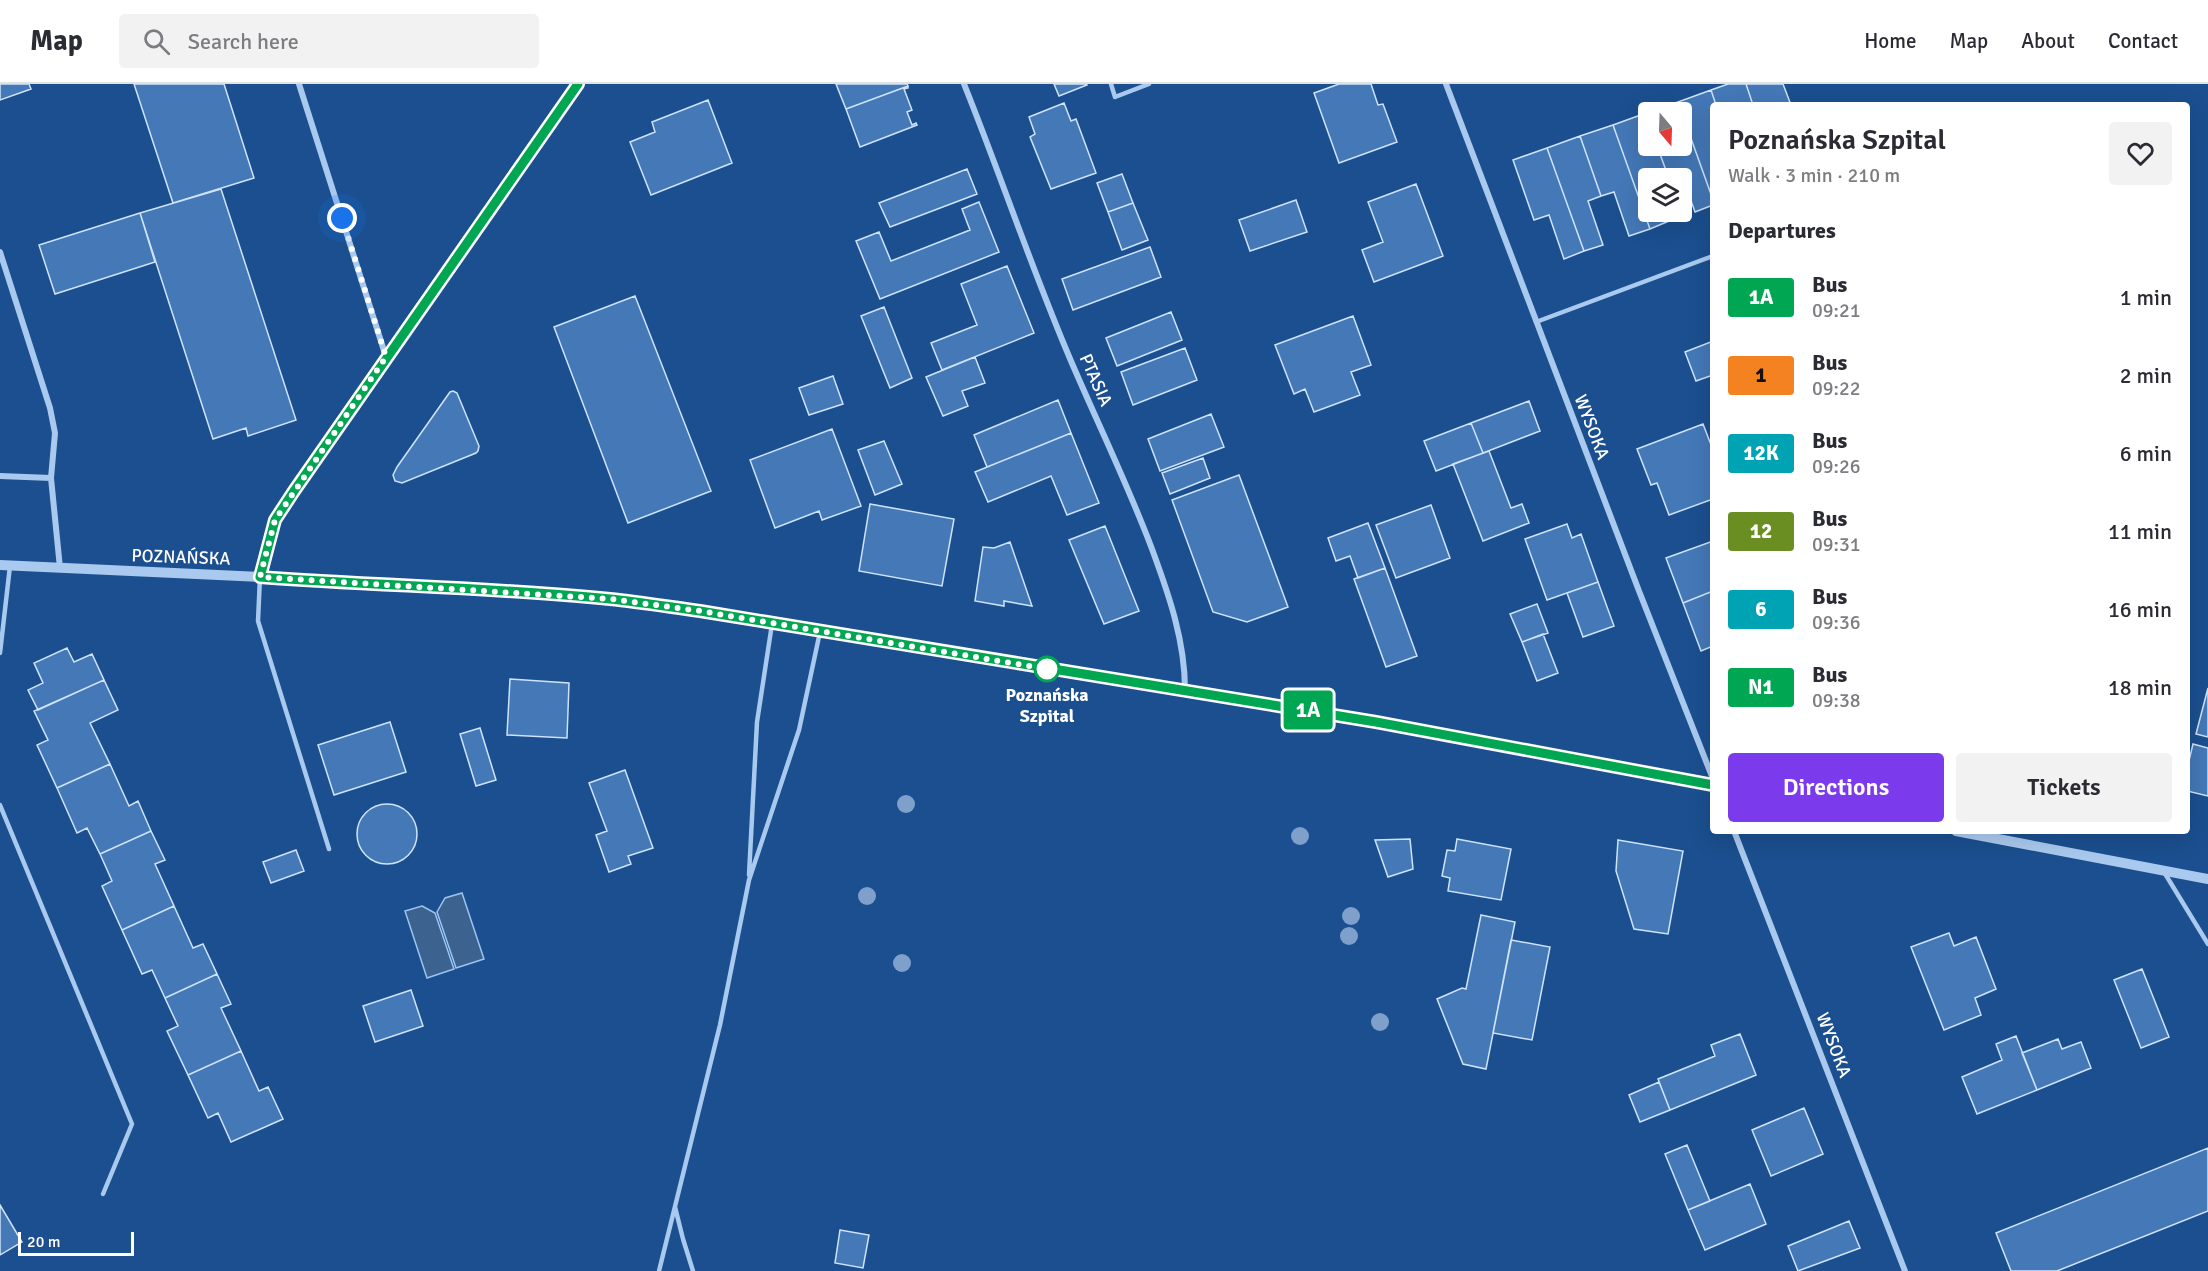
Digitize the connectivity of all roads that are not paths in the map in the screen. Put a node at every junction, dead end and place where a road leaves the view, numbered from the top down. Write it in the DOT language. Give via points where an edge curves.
graph roads {
  1 [pos="299,84"];
  2 [pos="578,84"];
  3 [pos="964,84"];
  4 [pos="1111,84"];
  5 [pos="1149,84"];
  6 [pos="1446,84"];
  7 [pos="0,252"];
  8 [pos="1710,257"];
  9 [pos="1536,322"];
  10 [pos="386,357"];
  11 [pos="0,476"];
  12 [pos="51,478"];
  13 [pos="5,565"];
  14 [pos="60,568"];
  15 [pos="260,577"];
  16 [pos="772,624"];
  17 [pos="820,632"];
  18 [pos="0,653"];
  19 [pos="1185,691"];
  20 [pos="1710,771"];
  21 [pos="1710,784"];
  22 [pos="0,805"];
  23 [pos="1735,834"];
  24 [pos="1972,834"];
  25 [pos="329,849"];
  26 [pos="2163,870"];
  27 [pos="2208,879"];
  28 [pos="749,880"];
  29 [pos="2208,944"];
  30 [pos="103,1194"];
  31 [pos="675,1205"];
  32 [pos="658,1271"];
  33 [pos="693,1271"];
  34 [pos="1905,1271"];
  1 -- 10 [label="street"];
  2 -- 10 [label="street"];
  3 -- 19 [label="street, PTASIA" via="1048,306 1163,580 1176,620"];
  4 -- 5 [label="lane" via="1115,97"];
  6 -- 9 [label="street, WYSOKA"];
  7 -- 12 [label="street" via="50,408 55,433"];
  8 -- 9 [label="lane"];
  9 -- 20 [label="street, WYSOKA"];
  10 -- 15 [label="street" via="275,520"];
  11 -- 12 [label="street"];
  12 -- 14 [label="street"];
  13 -- 14 [label="street, POZNAŃSKA"];
  13 -- 18 [label="lane"];
  14 -- 15 [label="street, POZNAŃSKA"];
  15 -- 16 [label="street, POZNAŃSKA" via="611,599"];
  15 -- 25 [label="lane" via="258,621"];
  16 -- 17 [label="street, POZNAŃSKA"];
  16 -- 28 [label="lane" via="756,722"];
  17 -- 19 [label="street, POZNAŃSKA"];
  17 -- 28 [label="lane" via="799,729"];
  19 -- 21 [label="street, POZNAŃSKA" via="1408,727"];
  22 -- 30 [label="lane" via="132,1124"];
  23 -- 34 [label="street, WYSOKA"];
  24 -- 26 [label="street"];
  26 -- 27 [label="street"];
  26 -- 29 [label="lane"];
  28 -- 31 [label="lane" via="718,1035"];
  31 -- 32 [label="lane"];
  31 -- 33 [label="lane"];
}
